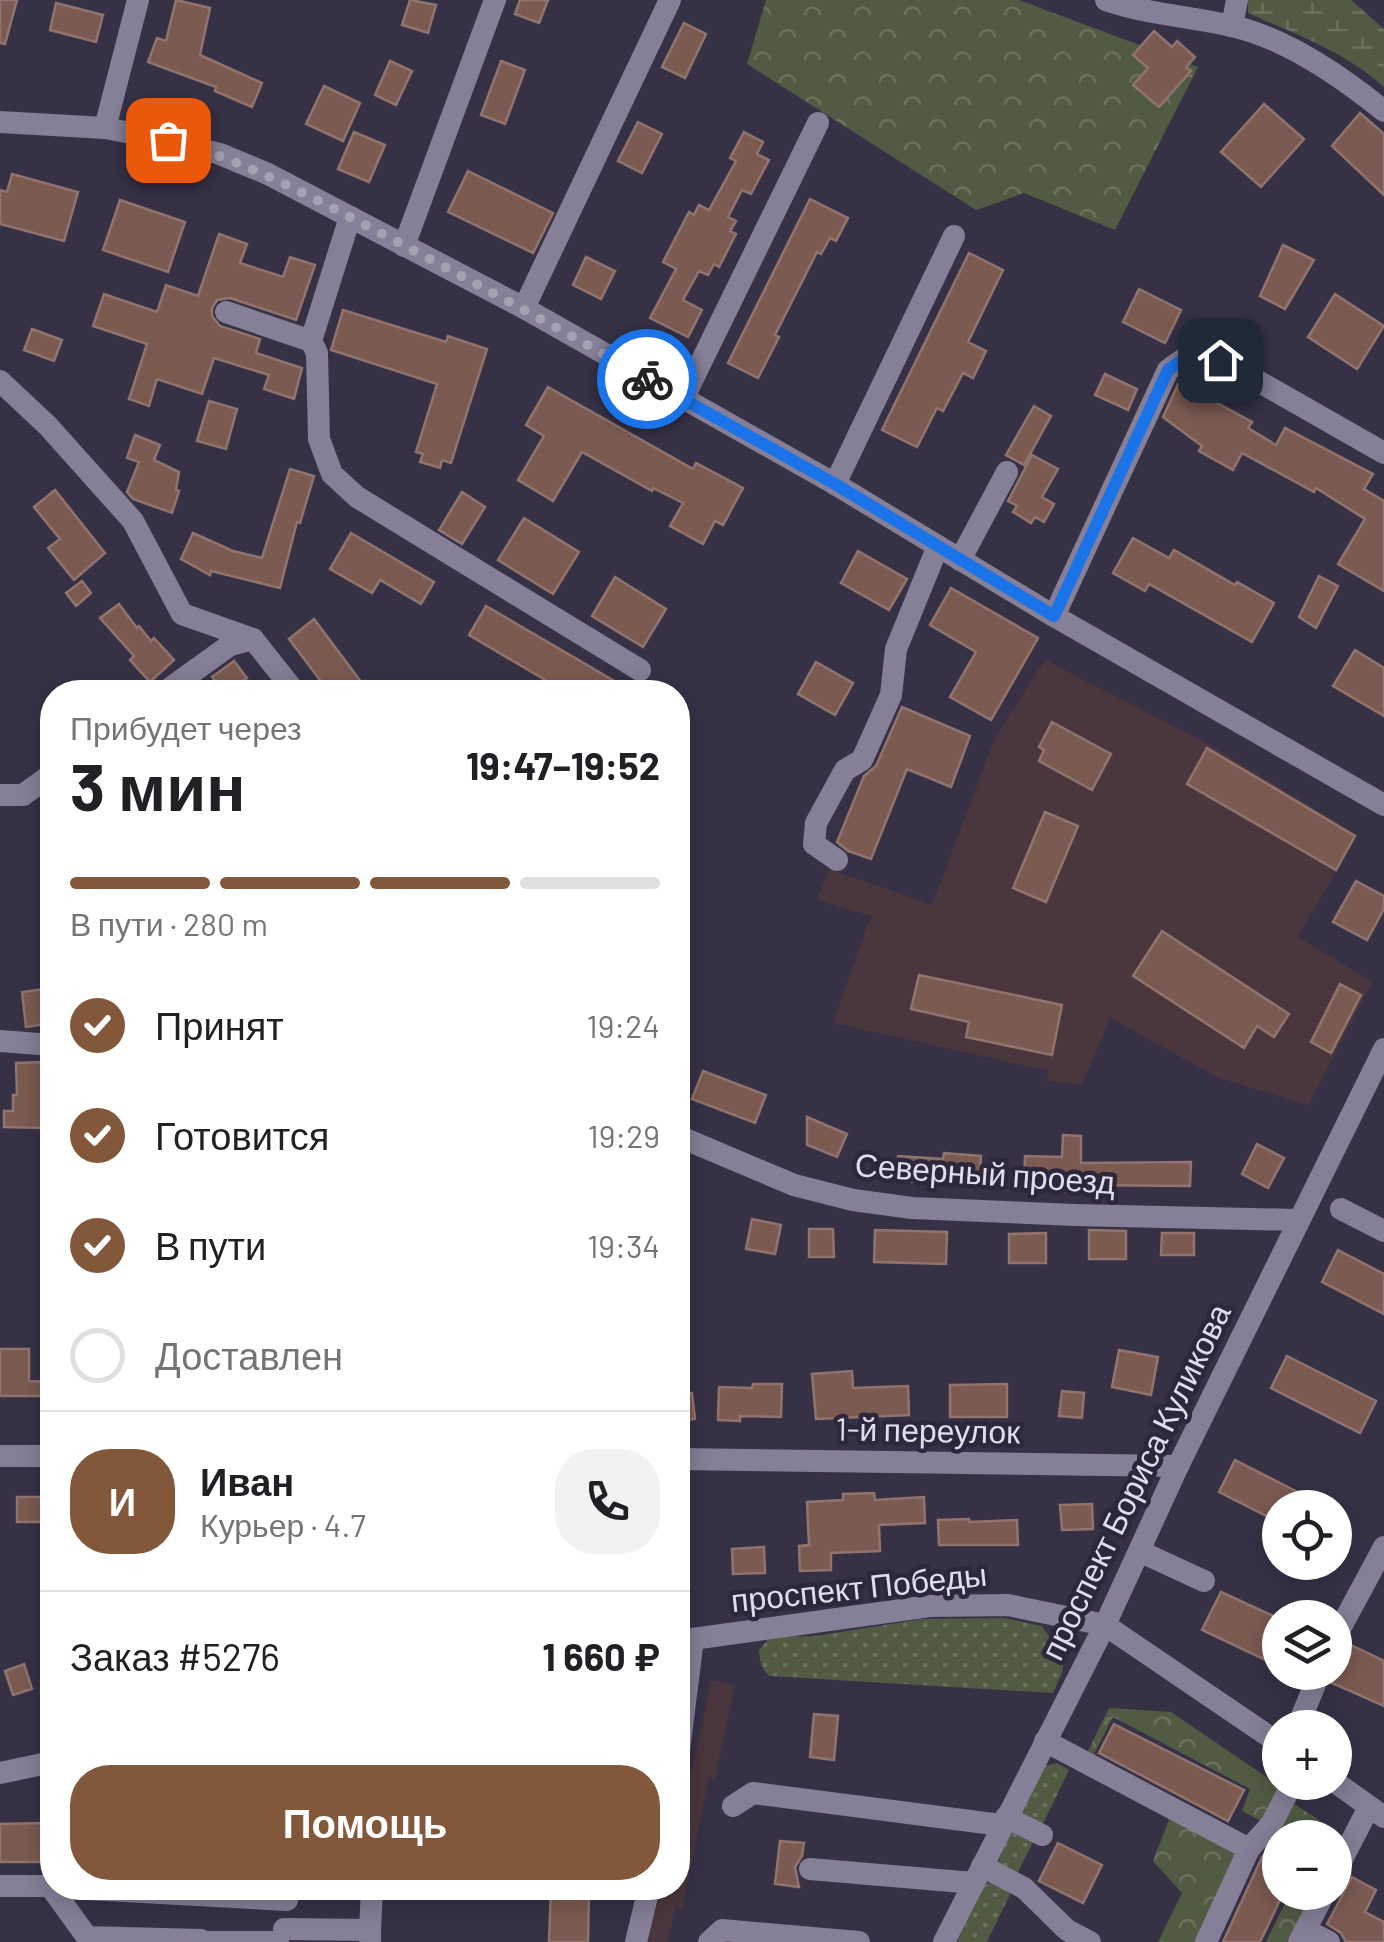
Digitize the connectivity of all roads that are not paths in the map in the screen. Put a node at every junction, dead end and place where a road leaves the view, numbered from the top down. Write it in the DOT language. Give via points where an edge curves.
graph roads {
  1 [pos="138,0"];
  2 [pos="495,0"];
  3 [pos="670,0"];
  4 [pos="1106,0"];
  5 [pos="1237,0"];
  6 [pos="1232,26"];
  7 [pos="1384,111"];
  8 [pos="0,122"];
  9 [pos="818,122"];
  10 [pos="105,128"];
  11 [pos="350,217"];
  12 [pos="954,236"];
  13 [pos="404,246"];
  14 [pos="524,308"];
  15 [pos="226,312"];
  16 [pos="311,342"];
  17 [pos="0,381"];
  18 [pos="682,399"];
  19 [pos="1384,452"];
  20 [pos="1007,472"];
  21 [pos="835,484"];
  22 [pos="938,546"];
  23 [pos="960,560"];
  24 [pos="1054,616"];
  25 [pos="253,639"];
  26 [pos="640,670"];
  27 [pos="181,680"];
  28 [pos="285,680"];
  29 [pos="40,780"];
  30 [pos="11,795"];
  31 [pos="1384,805"];
  32 [pos="836,860"];
  33 [pos="0,1041"];
  34 [pos="40,1045"];
  35 [pos="1384,1048"];
  36 [pos="690,1141"];
  37 [pos="1341,1209"];
  38 [pos="1298,1220"];
  39 [pos="1384,1231"];
  40 [pos="0,1456"];
  41 [pos="40,1456"];
  42 [pos="690,1459"];
  43 [pos="1178,1466"];
  44 [pos="1384,1547"];
  45 [pos="1141,1552"];
  46 [pos="1204,1581"];
  47 [pos="1352,1606"];
  48 [pos="1105,1626"];
  49 [pos="690,1639"];
  50 [pos="1262,1732"];
  51 [pos="1045,1741"];
  52 [pos="40,1765"];
  53 [pos="0,1773"];
  54 [pos="1352,1794"];
  55 [pos="1284,1800"];
  56 [pos="733,1806"];
  57 [pos="1377,1812"];
  58 [pos="1004,1821"];
  59 [pos="1042,1835"];
  60 [pos="1352,1848"];
  61 [pos="1249,1849"];
  62 [pos="810,1868"];
  63 [pos="978,1874"];
  64 [pos="0,1886"];
  65 [pos="40,1887"];
  66 [pos="64,1900"];
  67 [pos="82,1900"];
  68 [pos="286,1900"];
  69 [pos="372,1900"];
  70 [pos="646,1900"];
  71 [pos="1316,1910"];
  72 [pos="78,1924"];
  73 [pos="370,1936"];
  74 [pos="1302,1936"];
  75 [pos="282,1938"];
  76 [pos="200,1941"];
  77 [pos="636,1942"];
  78 [pos="709,1942"];
  79 [pos="859,1942"];
  80 [pos="944,1942"];
  81 [pos="1090,1942"];
  82 [pos="1206,1942"];
  83 [pos="1330,1942"];
  1 -- 10 [label="street"];
  2 -- 13 [label="street"];
  3 -- 14 [label="street"];
  4 -- 6 [label="street"];
  5 -- 6 [label="street"];
  6 -- 7 [label="street" via="1291,50"];
  8 -- 10 [label="street"];
  9 -- 18 [label="street"];
  10 -- 11 [label="street" via="220,154"];
  11 -- 13 [label="street"];
  11 -- 16 [label="street"];
  12 -- 21 [label="street"];
  13 -- 14 [label="street"];
  14 -- 18 [label="street"];
  15 -- 16 [label="street"];
  16 -- 26 [label="street" via="318,354 319,439 338,480 357,498"];
  17 -- 25 [label="street" via="133,521 182,614"];
  18 -- 21 [label="street"];
  19 -- 24 [label="street" via="1220,360 1189,355 1168,370"];
  20 -- 23 [label="street"];
  21 -- 22 [label="street"];
  22 -- 23 [label="street"];
  22 -- 32 [label="street" via="896,649 891,694 862,760 845,770 816,823 814,844"];
  23 -- 24 [label="street"];
  24 -- 31 [label="street"];
  25 -- 27 [label="street" via="230,645"];
  25 -- 28 [label="street"];
  29 -- 30 [label="street"];
  33 -- 34 [label="street"];
  35 -- 38 [label="street, проспект Бориса Куликова"];
  36 -- 38 [label="street, Северный проезд" via="794,1185 872,1203"];
  37 -- 39 [label="street"];
  38 -- 43 [label="street, проспект Бориса Куликова"];
  40 -- 41 [label="street"];
  42 -- 43 [label="street, 1-й переулок"];
  43 -- 45 [label="street, проспект Бориса Куликова"];
  44 -- 47 [label="street"];
  45 -- 46 [label="street"];
  45 -- 48 [label="street, проспект Бориса Куликова"];
  48 -- 49 [label="street, проспект Победы" via="1008,1605 930,1606"];
  48 -- 50 [label="street"];
  48 -- 51 [label="street, проспект Бориса Куликова"];
  51 -- 58 [label="street, проспект Бориса Куликова"];
  51 -- 61 [label="street"];
  52 -- 53 [label="street"];
  54 -- 57 [label="street"];
  55 -- 61 [label="street"];
  56 -- 58 [label="street" via="753,1794"];
  57 -- 60 [label="street"];
  58 -- 59 [label="street"];
  58 -- 63 [label="street, проспект Бориса Куликова"];
  61 -- 82 [label="street"];
  62 -- 63 [label="street"];
  63 -- 80 [label="street, проспект Бориса Куликова"];
  63 -- 81 [label="street" via="1020,1879 1067,1930"];
  64 -- 65 [label="street"];
  66 -- 72 [label="street"];
  67 -- 72 [label="street"];
  68 -- 75 [label="street"];
  69 -- 73 [label="street"];
  70 -- 77 [label="street"];
  71 -- 74 [label="street"];
  72 -- 76 [label="street" via="87,1937"];
  73 -- 75 [label="street"];
  74 -- 83 [label="street"];
  75 -- 76 [label="street"];
  78 -- 79 [label="street" via="722,1930"];
}
